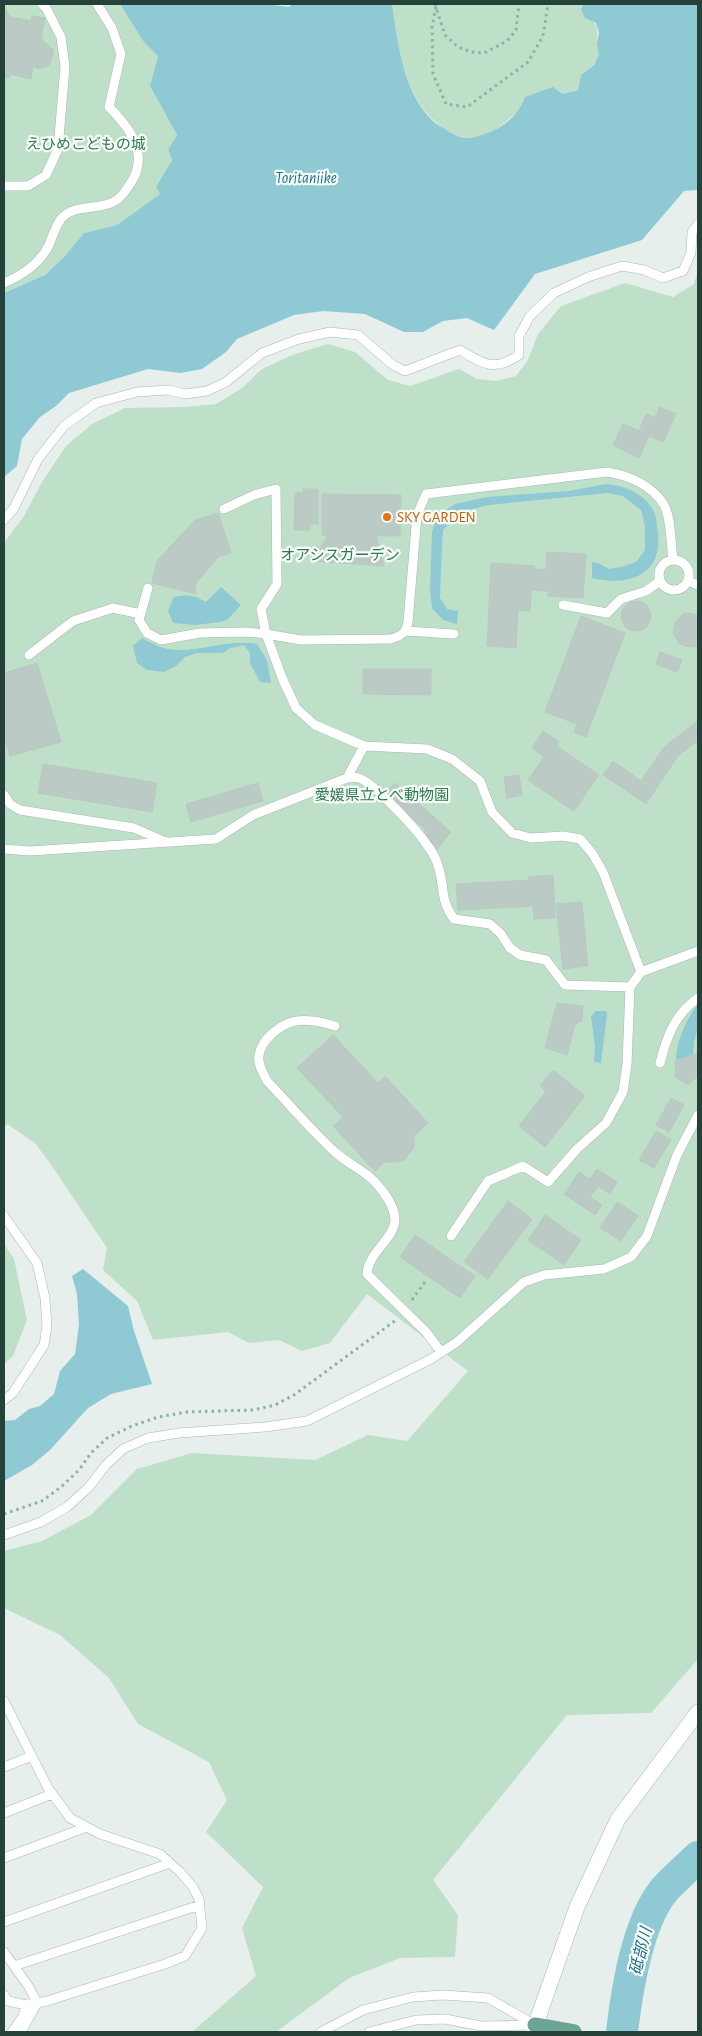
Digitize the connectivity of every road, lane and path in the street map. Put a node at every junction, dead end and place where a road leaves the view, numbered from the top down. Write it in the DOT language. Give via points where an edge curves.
graph roads {
  1 [pos="42,4"];
  2 [pos="97,4"];
  3 [pos="519,4"];
  4 [pos="548,4"];
  5 [pos="436,5"];
  6 [pos="4,186"];
  7 [pos="698,224"];
  8 [pos="4,283"];
  9 [pos="224,509"];
  10 [pos="4,520"];
  11 [pos="673,560"];
  12 [pos="688,581"];
  13 [pos="660,582"];
  14 [pos="698,585"];
  15 [pos="148,588"];
  16 [pos="563,605"];
  17 [pos="140,614"];
  18 [pos="406,631"];
  19 [pos="266,634"];
  20 [pos="454,634"];
  21 [pos="29,655"];
  22 [pos="364,746"];
  23 [pos="347,778"];
  24 [pos="4,795"];
  25 [pos="168,843"];
  26 [pos="4,849"];
  27 [pos="698,952"];
  28 [pos="641,972"];
  29 [pos="630,987"];
  30 [pos="698,998"];
  31 [pos="335,1026"];
  32 [pos="660,1063"];
  33 [pos="698,1115"];
  34 [pos="4,1216"];
  35 [pos="451,1236"];
  36 [pos="425,1282"];
  37 [pos="404,1311"];
  38 [pos="441,1352"];
  39 [pos="4,1400"];
  40 [pos="4,1514"];
  41 [pos="4,1535"];
  42 [pos="4,1701"];
  43 [pos="698,1712"];
  44 [pos="7,1715"];
  45 [pos="32,1756"];
  46 [pos="4,1767"];
  47 [pos="52,1794"];
  48 [pos="4,1813"];
  49 [pos="87,1827"];
  50 [pos="4,1858"];
  51 [pos="170,1864"];
  52 [pos="200,1905"];
  53 [pos="4,1922"];
  54 [pos="4,1952"];
  55 [pos="14,1966"];
  56 [pos="4,1994"];
  57 [pos="36,2003"];
  58 [pos="26,2005"];
  59 [pos="534,2029"];
  60 [pos="12,2032"];
  61 [pos="22,2032"];
  62 [pos="321,2032"];
  63 [pos="369,2032"];
  64 [pos="574,2032"];
  1 -- 6 [label="lane" via="61,37 65,67 58,149 46,175 28,186"];
  2 -- 8 [label="lane" via="112,28 121,54 109,107 133,135 139,163 135,179 115,202 69,212 60,220 37,262"];
  3 -- 5 [label="path" via="516,30 512,36 484,53 458,47 445,35"];
  4 -- 5 [label="path" via="543,36 528,62 467,107 446,104 433,74 432,27"];
  7 -- 10 [label="lane" via="692,232 691,253 682,271 663,278 622,266 554,293 530,316 519,336 519,355 507,363 490,365 460,350 405,372 358,336 330,332 262,352 226,382 207,392 137,392 96,403 64,426 38,459 14,508"];
  9 -- 19 [label="lane" via="276,489 277,584 261,609"];
  11 -- 12 [label="lane" via="688,568"];
  11 -- 13 [label="lane" via="666,561 660,568"];
  11 -- 18 [label="lane" via="664,506 645,486 624,474 607,472 426,494 417,515"];
  12 -- 13 [label="lane" via="683,587 673,590"];
  12 -- 14 [label="lane"];
  13 -- 16 [label="lane" via="646,591 621,599 607,613"];
  15 -- 17 [label="lane"];
  17 -- 19 [label="lane" via="139,620 147,633 161,640 200,633"];
  17 -- 21 [label="lane" via="113,608 73,621"];
  18 -- 19 [label="lane" via="391,639 301,640"];
  18 -- 20 [label="lane"];
  19 -- 22 [label="lane" via="296,708 315,725"];
  22 -- 23 [label="lane"];
  22 -- 28 [label="lane" via="427,749 452,759 480,781 492,812 512,833 531,838 563,836 580,840 603,872"];
  23 -- 25 [label="lane" via="253,816 216,839"];
  23 -- 29 [label="lane" via="359,778 373,788 427,845 439,868 445,905 454,919 490,924 520,956 546,960 565,984"];
  24 -- 25 [label="lane" via="20,810 134,828"];
  25 -- 26 [label="lane" via="30,851"];
  27 -- 28 [label="lane"];
  28 -- 29 [label="lane"];
  29 -- 35 [label="lane" via="623,1092 606,1123 548,1182 523,1166 488,1181"];
  30 -- 32 [label="lane" via="686,1006 673,1024"];
  31 -- 37 [label="lane" via="306,1021 292,1022 280,1028 262,1045 258,1055 261,1068 268,1081 336,1153 367,1174 387,1198 395,1216 394,1224 370,1260 367,1274"];
  33 -- 38 [label="lane" via="677,1155 647,1236 631,1257 604,1269 544,1275 524,1282 457,1342"];
  34 -- 39 [label="lane" via="36,1262 45,1298 47,1326 44,1345 13,1393"];
  36 -- 37 [label="path"];
  37 -- 38 [label="lane"];
  37 -- 40 [label="path" via="399,1318 294,1395 275,1405 253,1410 186,1412 132,1426 107,1438 61,1488 42,1501"];
  38 -- 41 [label="lane" via="307,1421 148,1438 123,1449 90,1487 67,1507 41,1522"];
  42 -- 44 [label="lane"];
  43 -- 59 [label="street" via="618,1819 576,1907"];
  44 -- 45 [label="lane"];
  45 -- 46 [label="lane"];
  45 -- 47 [label="lane"];
  47 -- 48 [label="lane"];
  47 -- 49 [label="lane" via="70,1818"];
  49 -- 50 [label="lane"];
  49 -- 51 [label="lane" via="160,1854"];
  51 -- 52 [label="lane" via="193,1887"];
  51 -- 53 [label="lane"];
  52 -- 55 [label="lane"];
  52 -- 57 [label="lane" via="202,1928 185,1956"];
  54 -- 55 [label="lane"];
  55 -- 57 [label="lane" via="30,1986"];
  56 -- 58 [label="lane" via="8,2001"];
  57 -- 58 [label="lane"];
  57 -- 61 [label="lane"];
  58 -- 60 [label="lane"];
  59 -- 62 [label="lane" via="488,1998 443,1995 413,1997 363,2010"];
  59 -- 63 [label="lane" via="481,2026 446,2019 416,2020"];
  59 -- 64 [label="main road"];
}
